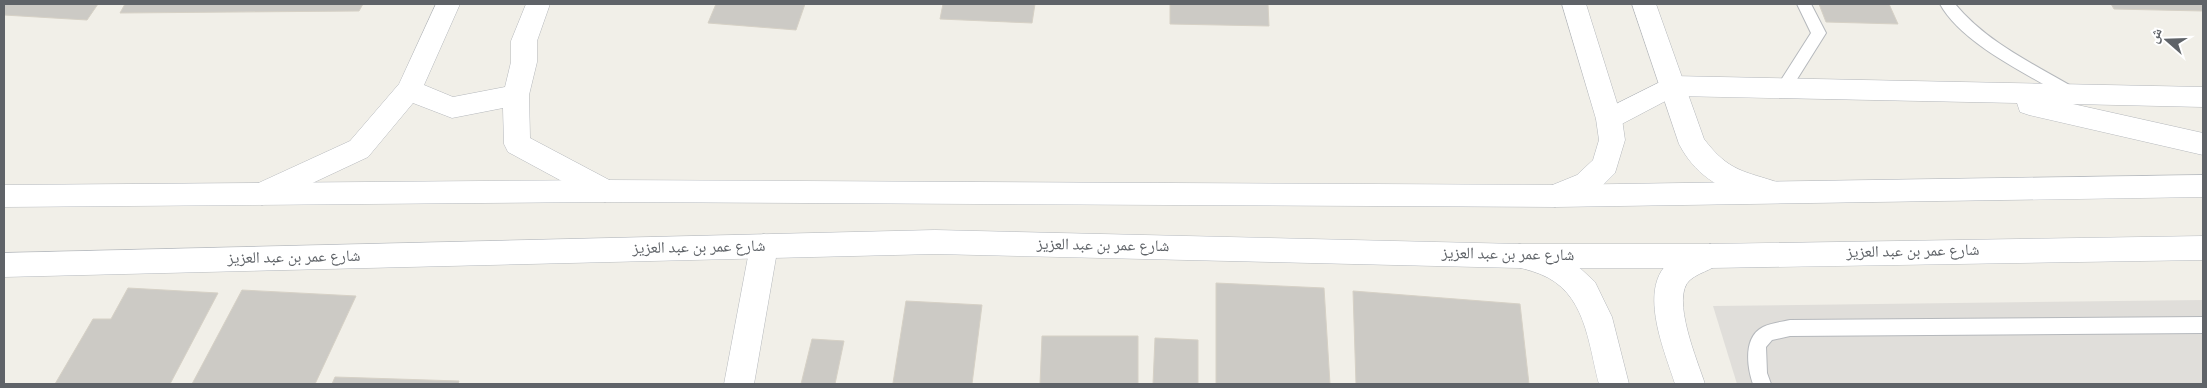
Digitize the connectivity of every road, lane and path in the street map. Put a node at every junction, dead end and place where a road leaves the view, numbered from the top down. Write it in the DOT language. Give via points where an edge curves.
graph roads {
  1 [pos="448,4"];
  2 [pos="538,4"];
  3 [pos="1574,4"];
  4 [pos="1644,4"];
  5 [pos="1804,4"];
  6 [pos="1947,4"];
  7 [pos="1672,86"];
  8 [pos="1784,88"];
  9 [pos="409,90"];
  10 [pos="1969,92"];
  11 [pos="2073,94"];
  12 [pos="516,95"];
  13 [pos="2203,97"];
  14 [pos="1609,119"];
  15 [pos="2203,144"];
  16 [pos="2203,186"];
  17 [pos="605,191"];
  18 [pos="1771,192"];
  19 [pos="5,194"];
  20 [pos="262,194"];
  21 [pos="1555,196"];
  22 [pos="764,246"];
  23 [pos="2203,248"];
  24 [pos="1519,256"];
  25 [pos="1710,256"];
  26 [pos="4,265"];
  27 [pos="2203,325"];
  28 [pos="739,384"];
  29 [pos="1614,384"];
  30 [pos="1690,384"];
  31 [pos="1762,384"];
  1 -- 9 [label="main road"];
  2 -- 12 [label="main road" via="524,41 524,62"];
  3 -- 14 [label="main road"];
  4 -- 7 [label="main road"];
  5 -- 8 [label="lane" via="1819,33"];
  6 -- 11 [label="lane" via="1971,30"];
  7 -- 8 [label="main road"];
  7 -- 14 [label="main road"];
  7 -- 18 [label="main road" via="1692,144 1703,160 1719,175 1736,183"];
  8 -- 10 [label="main road"];
  9 -- 12 [label="main road" via="452,108"];
  9 -- 20 [label="main road" via="358,149"];
  10 -- 11 [label="main road"];
  10 -- 15 [label="main road"];
  11 -- 13 [label="main road"];
  12 -- 17 [label="main road" via="517,144"];
  14 -- 21 [label="main road" via="1612,140 1605,165 1587,183"];
  16 -- 18 [label="main road"];
  17 -- 20 [label="main road"];
  17 -- 21 [label="main road"];
  18 -- 21 [label="main road"];
  19 -- 20 [label="main road"];
  22 -- 24 [label="main road, شارع عمر بن عبد العزيز" via="935,242"];
  22 -- 26 [label="main road, شارع عمر بن عبد العزيز"];
  22 -- 28 [label="main road"];
  23 -- 25 [label="main road, شارع عمر بن عبد العزيز"];
  24 -- 25 [label="main road, شارع عمر بن عبد العزيز"];
  24 -- 29 [label="main road" via="1548,264 1586,291 1597,317"];
  25 -- 30 [label="main road" via="1684,267 1671,280 1668,295 1670,315"];
  27 -- 31 [label="lane" via="1790,328 1767,333 1757,345 1758,373"];
}
